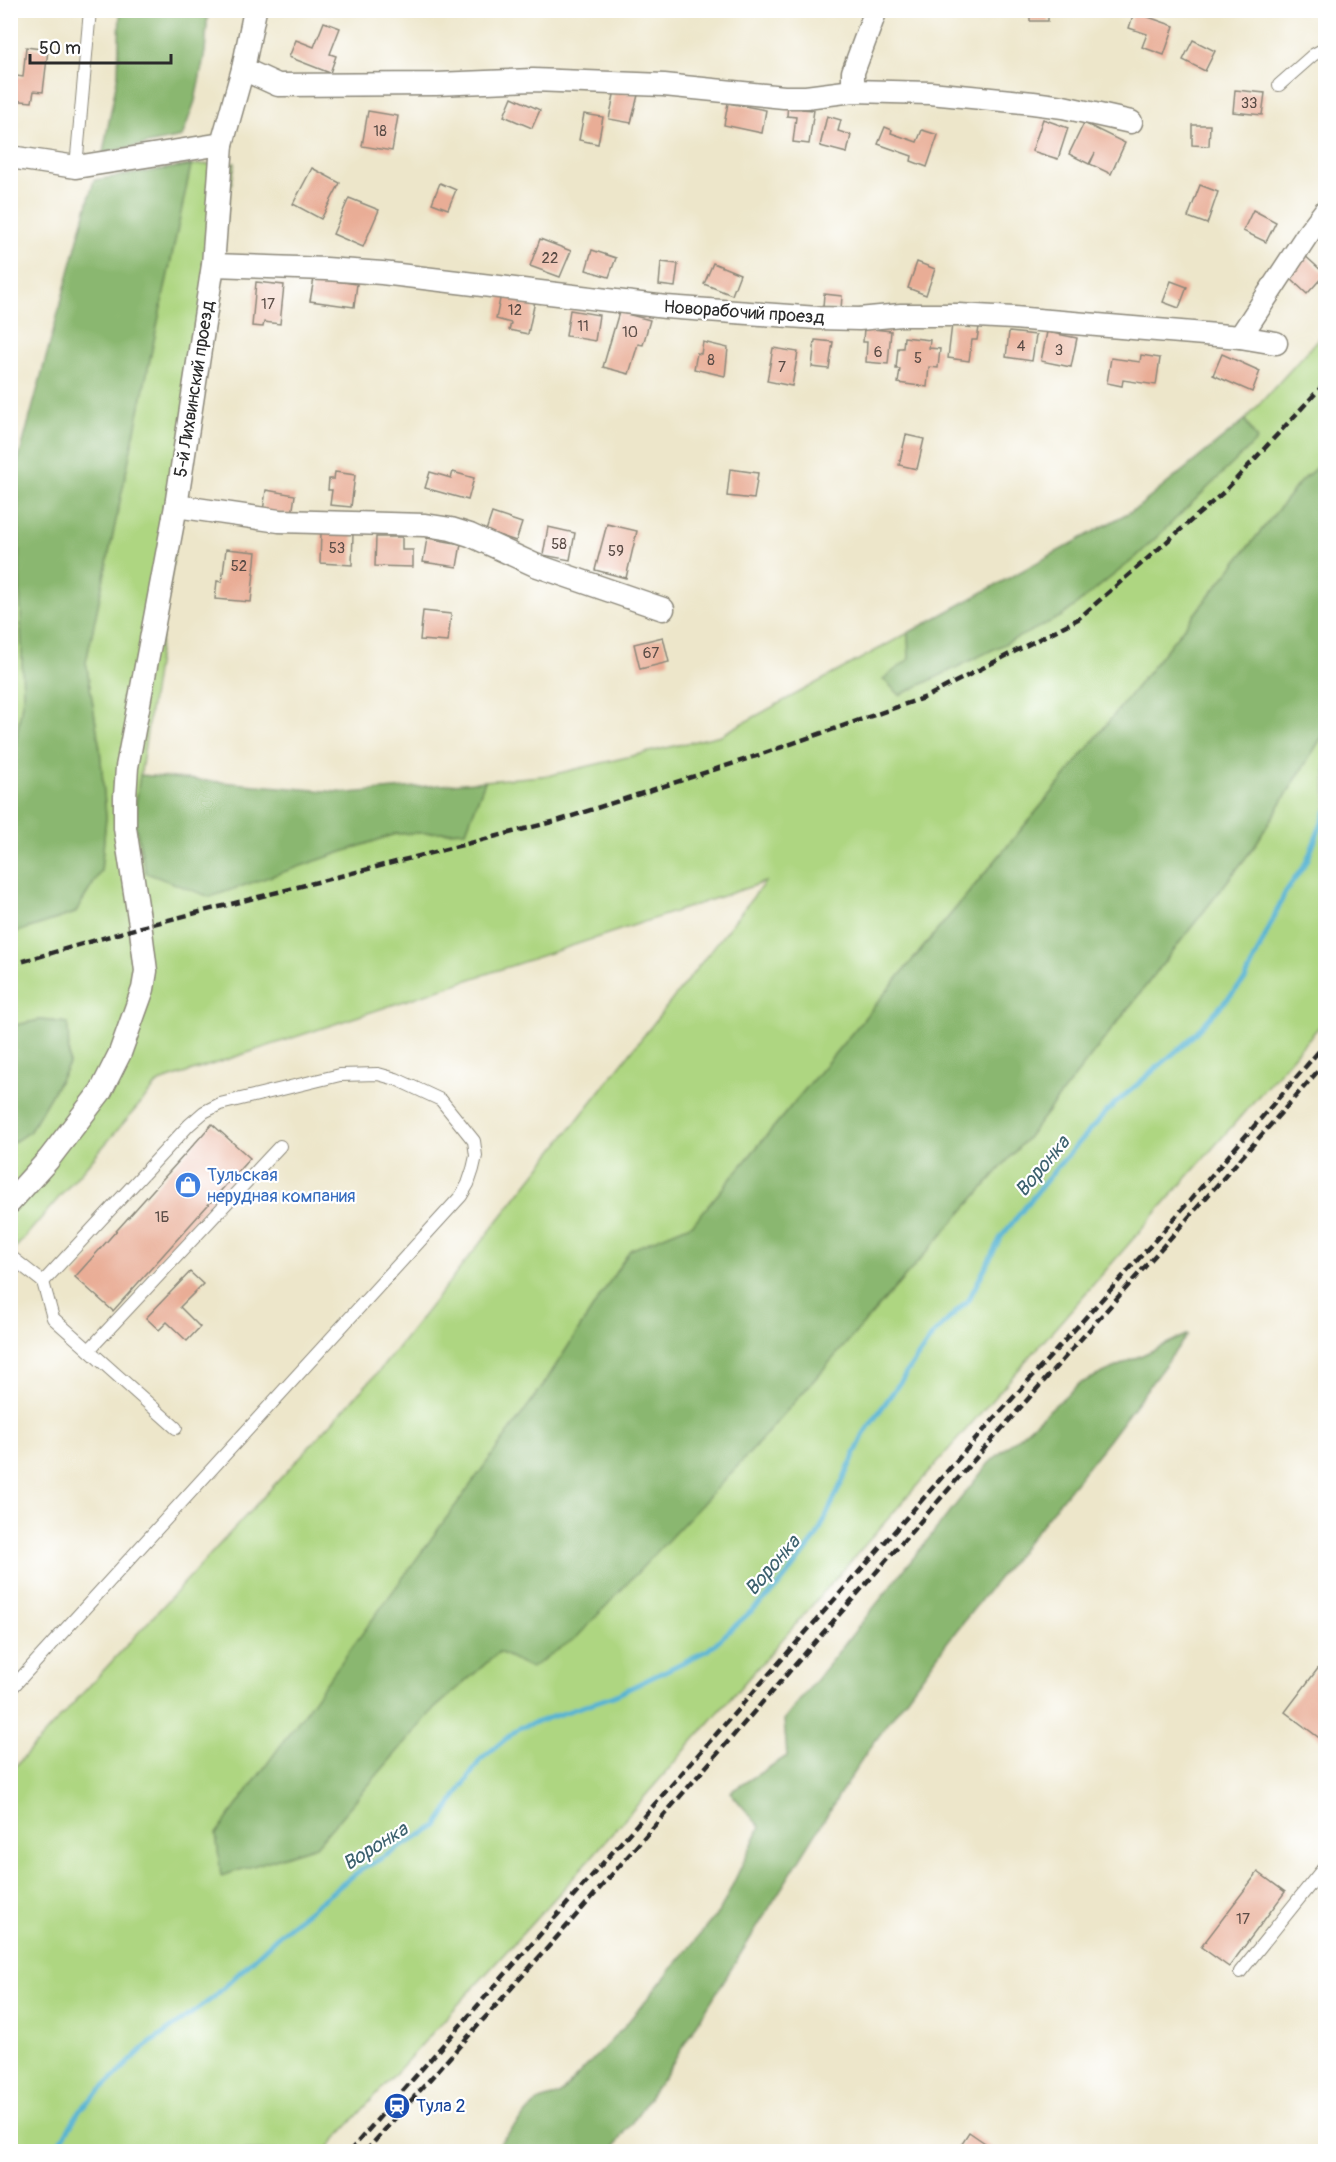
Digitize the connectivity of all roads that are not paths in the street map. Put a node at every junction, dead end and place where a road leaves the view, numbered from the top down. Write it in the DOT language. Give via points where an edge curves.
graph roads {
  1 [pos="90,10"];
  2 [pos="255,10"];
  3 [pos="876,10"];
  4 [pos="1326,48"];
  5 [pos="243,69"];
  6 [pos="1279,85"];
  7 [pos="853,91"];
  8 [pos="1131,122"];
  9 [pos="222,144"];
  10 [pos="10,157"];
  11 [pos="76,167"];
  12 [pos="1326,210"];
  13 [pos="213,265"];
  14 [pos="1240,337"];
  15 [pos="1276,343"];
  16 [pos="176,506"];
  17 [pos="663,609"];
  18 [pos="280,1146"];
  19 [pos="10,1202"];
  20 [pos="10,1256"];
  21 [pos="43,1282"];
  22 [pos="88,1350"];
  23 [pos="176,1428"];
  24 [pos="10,1690"];
  25 [pos="1326,1865"];
  26 [pos="1240,1972"];
  1 -- 11 [label="lane"];
  2 -- 5 [label="street, 5-й Лихвинский проезд"];
  3 -- 7 [label="street" via="853,72"];
  4 -- 6 [label="lane"];
  5 -- 7 [label="street" via="278,86 533,80 664,85 784,97"];
  5 -- 9 [label="street, 5-й Лихвинский проезд"];
  7 -- 8 [label="street" via="930,93 1033,103"];
  9 -- 11 [label="street"];
  9 -- 13 [label="street, 5-й Лихвинский проезд"];
  10 -- 11 [label="street"];
  12 -- 14 [label="street"];
  13 -- 14 [label="street, Новорабочий проезд" via="382,273 666,307 818,318 958,315"];
  13 -- 16 [label="street, 5-й Лихвинский проезд"];
  14 -- 15 [label="street, Новорабочий проезд"];
  16 -- 17 [label="street" via="279,521 451,529 535,565"];
  16 -- 19 [label="street, 5-й Лихвинский проезд" via="124,797 146,971 143,989 120,1053 101,1091"];
  18 -- 22 [label="lane"];
  20 -- 21 [label="lane"];
  21 -- 22 [label="lane" via="53,1318"];
  21 -- 24 [label="lane" via="189,1125 220,1104 340,1075 378,1074 441,1100 474,1141 473,1169 461,1196"];
  22 -- 23 [label="lane"];
  25 -- 26 [label="lane"];
}
